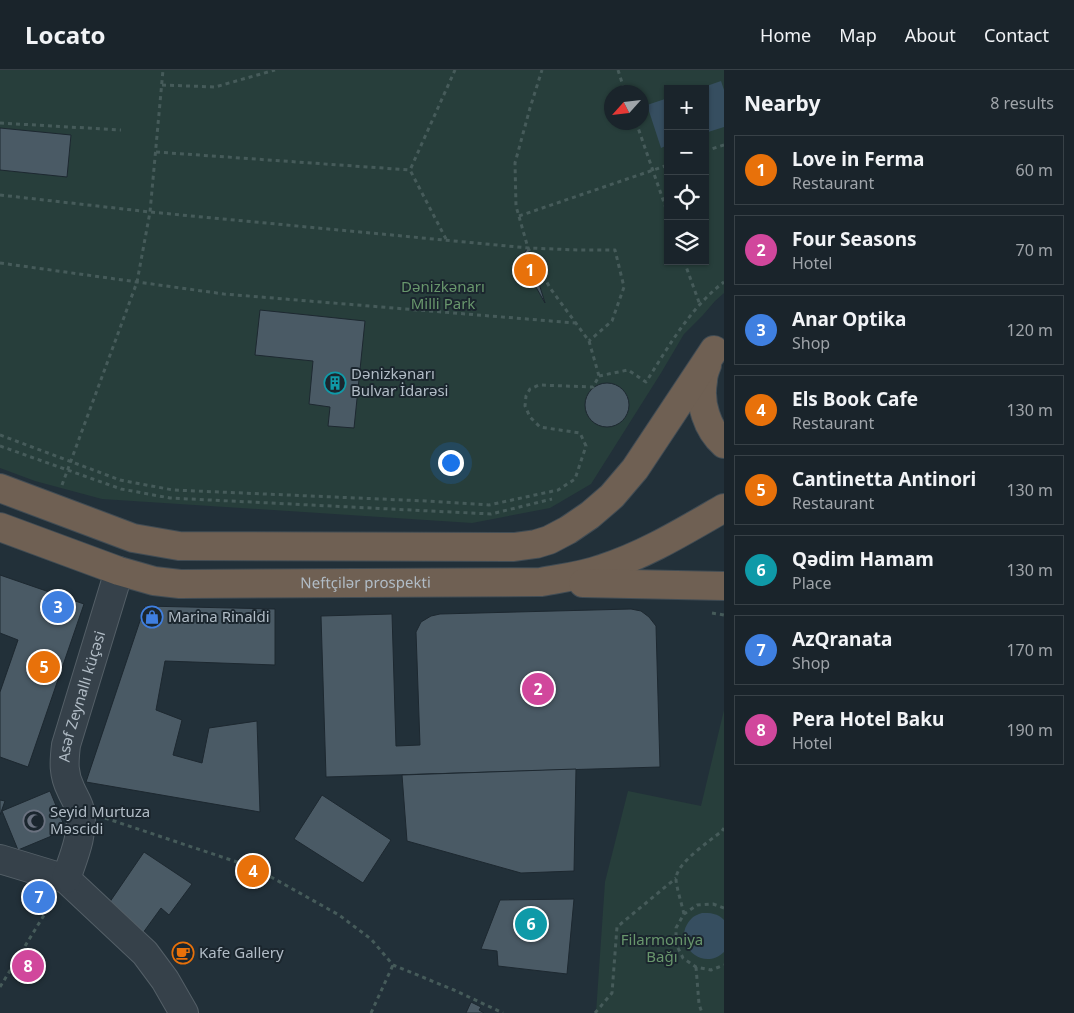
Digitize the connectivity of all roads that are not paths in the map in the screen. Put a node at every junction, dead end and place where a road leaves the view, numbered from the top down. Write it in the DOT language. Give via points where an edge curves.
graph roads {
  1 [pos="719,344"];
  2 [pos="724,444"];
  3 [pos="0,488"];
  4 [pos="724,508"];
  5 [pos="0,527"];
  6 [pos="118,571"];
  7 [pos="541,582"];
  8 [pos="724,586"];
  9 [pos="0,859"];
  10 [pos="66,879"];
  11 [pos="184,1013"];
  1 -- 2 [label="highway" via="707,364 702,396 710,426"];
  1 -- 3 [label="highway" via="635,469 612,496 568,530 536,544 514,547 179,546 133,538"];
  4 -- 7 [label="highway, Neftçilər prospekti" via="622,562"];
  5 -- 6 [label="highway, Neftçilər prospekti"];
  6 -- 7 [label="highway, Neftçilər prospekti" via="180,584"];
  6 -- 10 [label="street, Asəf Zeynallı küçəsi" via="66,745 65,773 81,820 79,841"];
  7 -- 8 [label="highway"];
  9 -- 10 [label="street"];
  10 -- 11 [label="street" via="145,954"];
}
